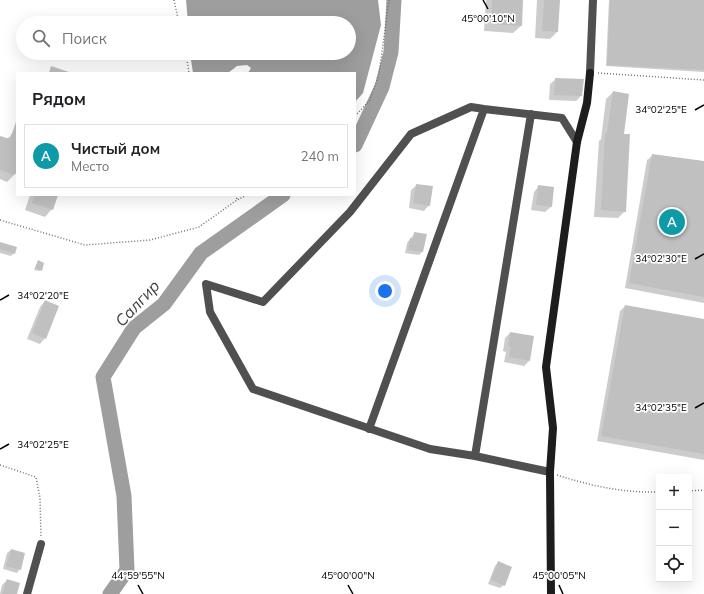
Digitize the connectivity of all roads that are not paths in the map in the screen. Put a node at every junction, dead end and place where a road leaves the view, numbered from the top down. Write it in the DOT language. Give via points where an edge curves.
graph roads {
  1 [pos="593,0"];
  2 [pos="484,110"];
  3 [pos="531,114"];
  4 [pos="576,142"];
  5 [pos="370,429"];
  6 [pos="475,456"];
  7 [pos="550,472"];
  8 [pos="41,544"];
  9 [pos="27,594"];
  10 [pos="551,594"];
  1 -- 4 [label="street" via="587,103"];
  2 -- 3 [label="street"];
  2 -- 5 [label="street"];
  2 -- 5 [label="street" via="471,107 411,134 350,212 263,302 206,284 210,312 253,389"];
  3 -- 4 [label="street" via="562,118"];
  3 -- 6 [label="street"];
  4 -- 7 [label="street" via="546,367 553,428"];
  5 -- 6 [label="street" via="430,449"];
  6 -- 7 [label="street"];
  7 -- 10 [label="street"];
  8 -- 9 [label="street"];
}
